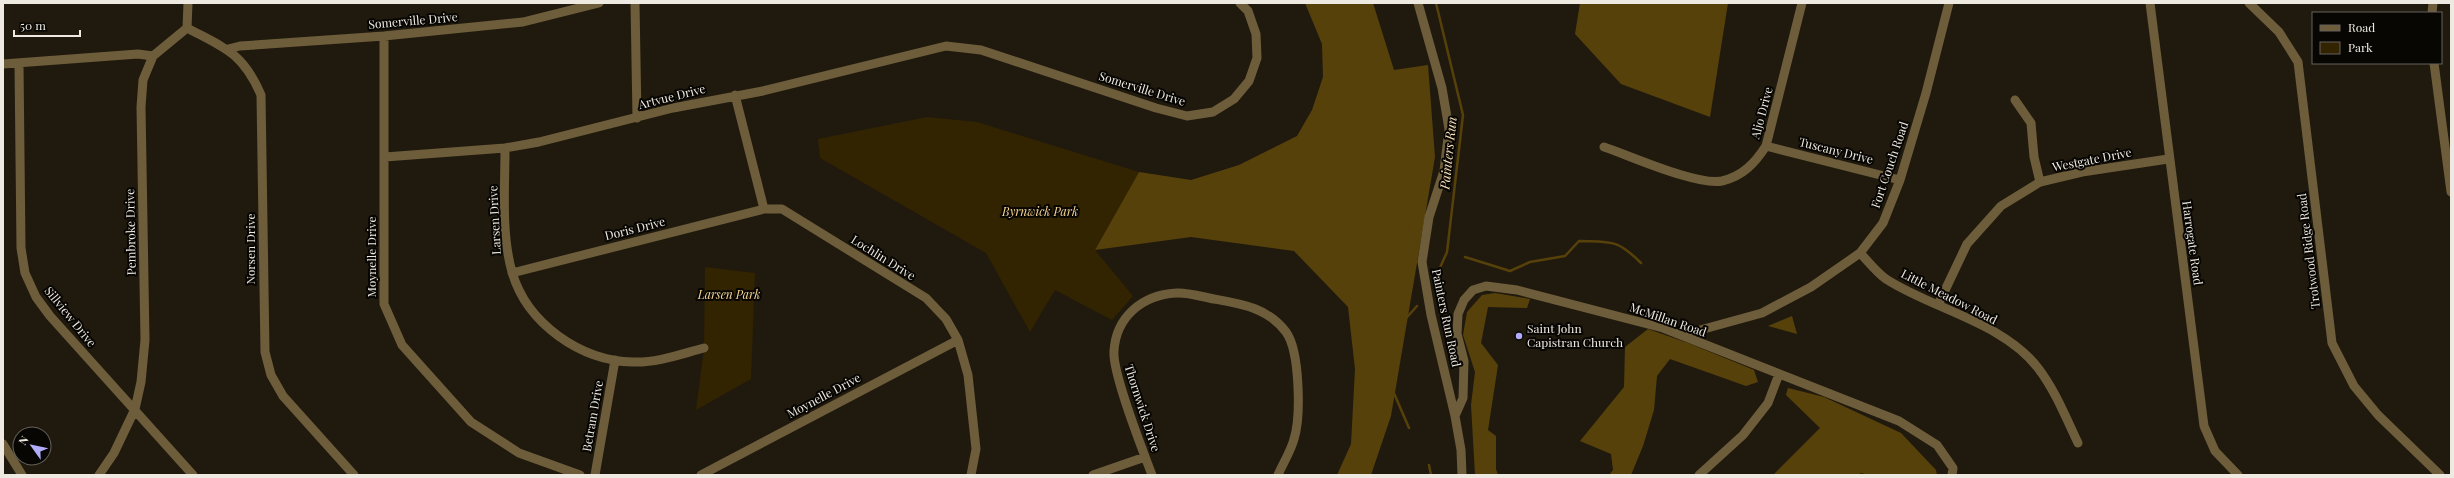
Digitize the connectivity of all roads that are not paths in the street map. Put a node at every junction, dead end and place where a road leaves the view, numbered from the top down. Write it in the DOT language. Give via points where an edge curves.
graph roads {
  1 [pos="188,3"];
  2 [pos="599,3"];
  3 [pos="635,3"];
  4 [pos="1240,3"];
  5 [pos="1418,3"];
  6 [pos="1802,3"];
  7 [pos="1949,3"];
  8 [pos="2150,3"];
  9 [pos="2249,3"];
  10 [pos="187,28"];
  11 [pos="384,36"];
  12 [pos="962,46"];
  13 [pos="228,49"];
  14 [pos="153,56"];
  15 [pos="3,64"];
  16 [pos="19,64"];
  17 [pos="2434,64"];
  18 [pos="735,95"];
  19 [pos="2015,100"];
  20 [pos="638,118"];
  21 [pos="1766,146"];
  22 [pos="1604,147"];
  23 [pos="506,148"];
  24 [pos="385,157"];
  25 [pos="2168,159"];
  26 [pos="1900,180"];
  27 [pos="2040,182"];
  28 [pos="2451,192"];
  29 [pos="764,209"];
  30 [pos="1860,253"];
  31 [pos="512,273"];
  32 [pos="1938,306"];
  33 [pos="1682,335"];
  34 [pos="958,340"];
  35 [pos="704,348"];
  36 [pos="615,360"];
  37 [pos="1779,374"];
  38 [pos="135,409"];
  39 [pos="1455,416"];
  40 [pos="2078,443"];
  41 [pos="3,444"];
  42 [pos="1145,457"];
  43 [pos="22,475"];
  44 [pos="99,475"];
  45 [pos="194,475"];
  46 [pos="354,475"];
  47 [pos="580,475"];
  48 [pos="595,475"];
  49 [pos="701,475"];
  50 [pos="972,475"];
  51 [pos="1093,475"];
  52 [pos="1152,475"];
  53 [pos="1278,475"];
  54 [pos="1462,475"];
  55 [pos="1698,475"];
  56 [pos="1952,475"];
  57 [pos="2238,475"];
  58 [pos="2440,475"];
  1 -- 10 [label="street"];
  2 -- 11 [label="street, Somerville Drive" via="523,22"];
  3 -- 20 [label="street"];
  4 -- 12 [label="street, Somerville Drive" via="1248,11 1256,34 1257,58 1249,81 1234,99 1213,112 1187,116 1156,108"];
  5 -- 39 [label="street, Painters Run Road" via="1442,88 1449,129 1444,171 1429,218 1422,262 1431,315"];
  6 -- 21 [label="street, Aljo Drive"];
  7 -- 26 [label="street, Fort Couch Road"];
  8 -- 25 [label="street, Harrogate Road"];
  9 -- 58 [label="street, Trotwood Ridge Road" via="2279,32 2298,62 2332,343 2354,386 2378,415"];
  10 -- 13 [label="street, Norsen Drive"];
  10 -- 14 [label="street"];
  11 -- 13 [label="street, Somerville Drive" via="274,43"];
  11 -- 24 [label="street, Moynelle Drive"];
  12 -- 18 [label="street, Artvue Drive" via="920,51"];
  13 -- 46 [label="street, Norsen Drive" via="243,62 253,76 261,95 263,326 265,352 271,375 282,396"];
  14 -- 16 [label="street" via="138,54"];
  14 -- 38 [label="street, Pembroke Drive" via="143,80 141,107 145,340 141,382"];
  15 -- 16 [label="street"];
  16 -- 38 [label="street, Sillview Drive" via="19,213 25,273 36,297 50,316"];
  17 -- 28 [label="street"];
  18 -- 20 [label="street, Artvue Drive"];
  18 -- 29 [label="street"];
  19 -- 27 [label="street" via="2031,123"];
  20 -- 23 [label="street, Artvue Drive"];
  21 -- 22 [label="street, Aljo Drive" via="1754,164 1739,174 1721,181 1698,180"];
  21 -- 26 [label="street, Tuscany Drive"];
  23 -- 24 [label="street, Artvue Drive"];
  23 -- 31 [label="street, Larsen Drive" via="506,243"];
  24 -- 47 [label="street, Moynelle Drive" via="384,304 402,345 471,422 519,453"];
  25 -- 27 [label="street, Westgate Drive" via="2082,172"];
  25 -- 57 [label="street, Harrogate Road" via="2204,426 2215,451"];
  26 -- 30 [label="street, Fort Couch Road" via="1883,223"];
  27 -- 32 [label="street, Westgate Drive" via="2001,206 1967,244"];
  29 -- 31 [label="street, Doris Drive"];
  29 -- 34 [label="street, Lochlin Drive" via="782,209 926,298 946,319"];
  30 -- 32 [label="street, Little Meadow Road" via="1885,278"];
  30 -- 33 [label="street, Fort Couch Road" via="1811,287 1762,313"];
  31 -- 36 [label="street, Larsen Drive" via="536,316 552,331 594,356"];
  32 -- 40 [label="street, Little Meadow Road" via="1970,318 2010,342 2037,367 2058,401"];
  33 -- 37 [label="street, McMillan Road"];
  33 -- 39 [label="street, McMillan Road" via="1517,290 1486,286 1473,290 1464,300 1458,314 1457,334 1464,361 1463,398"];
  34 -- 49 [label="street, Moynelle Drive"];
  34 -- 50 [label="street, Lochlin Drive" via="968,375 975,424 976,449"];
  35 -- 36 [label="street, Larsen Drive" via="668,358 634,362"];
  36 -- 48 [label="street, Betram Drive"];
  37 -- 55 [label="street" via="1768,403 1743,435"];
  37 -- 56 [label="street, McMillan Road" via="1899,421 1937,445 1953,468"];
  38 -- 44 [label="street, Pembroke Drive" via="114,453"];
  38 -- 45 [label="street, Sillview Drive"];
  39 -- 54 [label="street, Painters Run Road"];
  41 -- 43 [label="street"];
  42 -- 51 [label="street"];
  42 -- 52 [label="street, Thornwick Drive"];
  42 -- 53 [label="street, Thornwick Drive" via="1113,352 1118,330 1132,309 1153,296 1177,293 1248,305 1273,317 1288,334 1294,351 1298,406 1294,439"];
}
